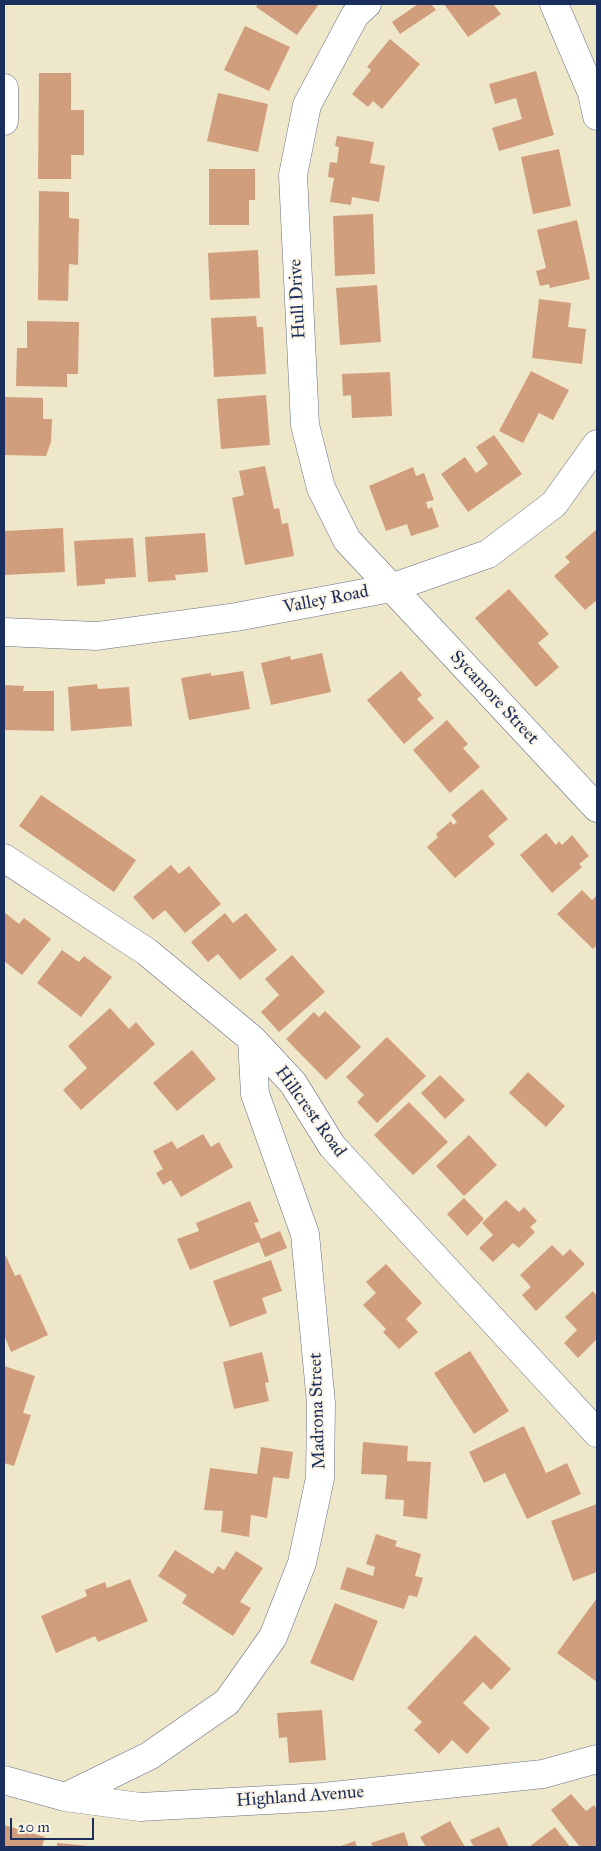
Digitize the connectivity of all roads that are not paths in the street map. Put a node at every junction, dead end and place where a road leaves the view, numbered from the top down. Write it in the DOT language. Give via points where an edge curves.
graph roads {
  1 [pos="367,4"];
  2 [pos="554,4"];
  3 [pos="4,88"];
  4 [pos="597,116"];
  5 [pos="4,121"];
  6 [pos="597,444"];
  7 [pos="391,588"];
  8 [pos="4,632"];
  9 [pos="597,808"];
  10 [pos="4,858"];
  11 [pos="252,1038"];
  12 [pos="597,1433"];
  13 [pos="597,1759"];
  14 [pos="4,1780"];
  15 [pos="65,1797"];
  1 -- 7 [label="street, Hull Drive" via="355,16 307,105 293,174 294,240 305,425 321,488 347,540"];
  2 -- 4 [label="street" via="592,93"];
  3 -- 5 [label="street"];
  6 -- 7 [label="street, Valley Road" via="554,504 488,554"];
  7 -- 8 [label="street, Valley Road" via="236,617 97,636"];
  7 -- 9 [label="street, Sycamore Street"];
  10 -- 11 [label="street, Hillcrest Road" via="147,952"];
  11 -- 12 [label="street, Hillcrest Road" via="293,1083 332,1146"];
  11 -- 15 [label="street, Madrona Street" via="255,1094 305,1234 320,1383 320,1478 302,1563 273,1637 227,1702 149,1756"];
  13 -- 15 [label="street, Highland Avenue" via="543,1774 323,1797 140,1808"];
  14 -- 15 [label="street, Highland Avenue"];
}
